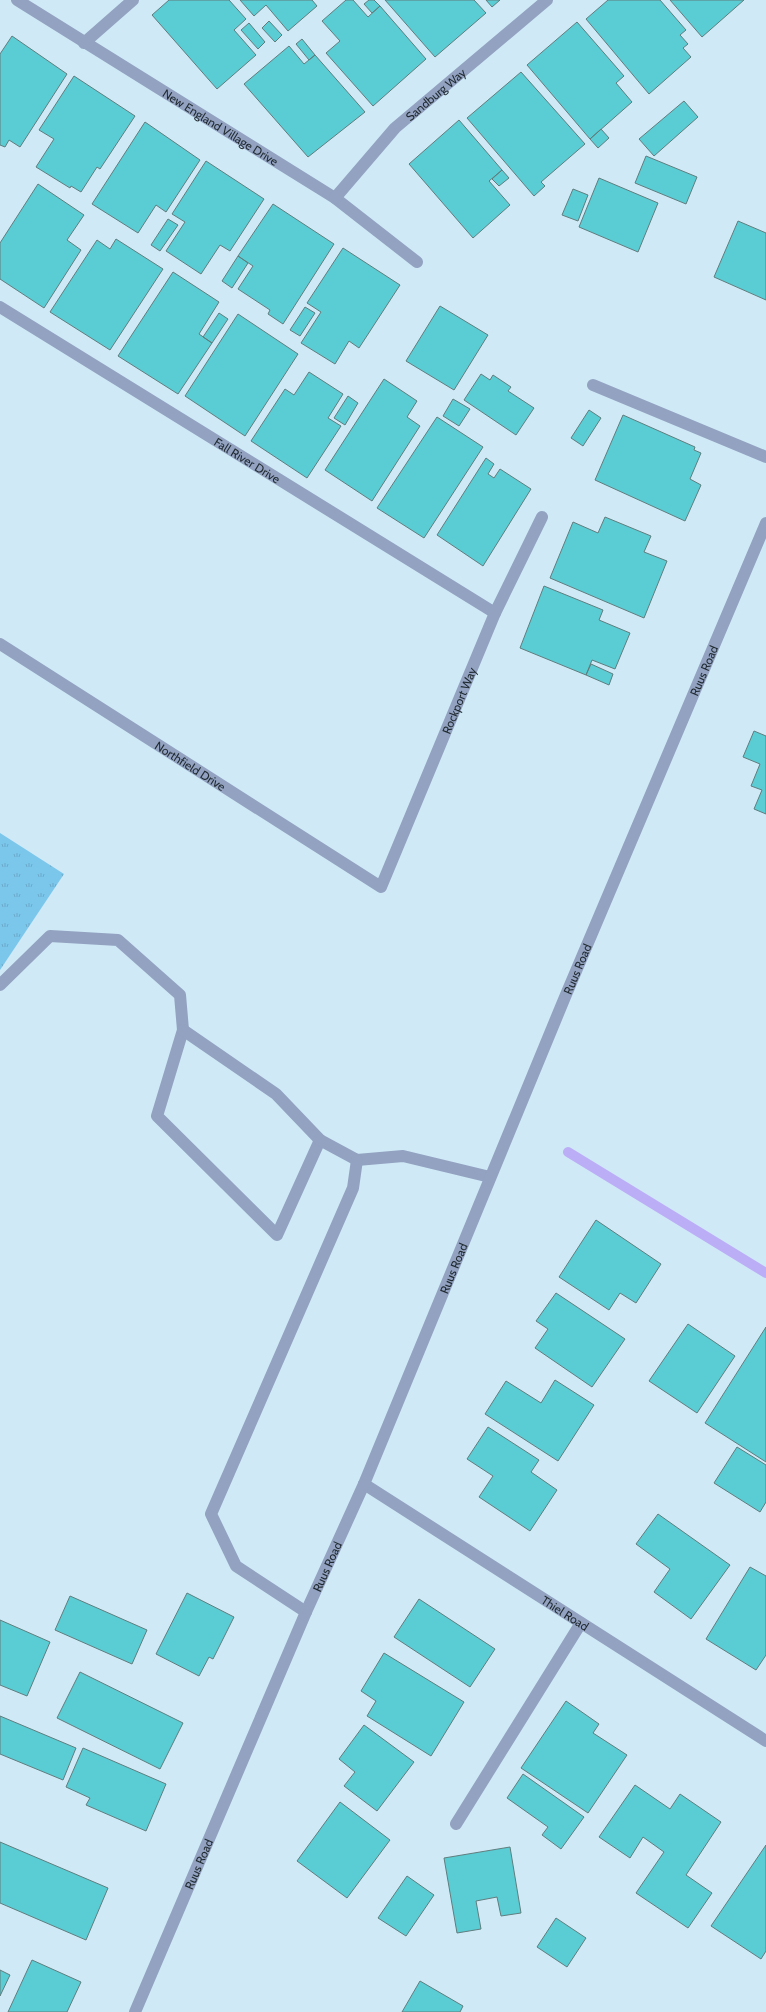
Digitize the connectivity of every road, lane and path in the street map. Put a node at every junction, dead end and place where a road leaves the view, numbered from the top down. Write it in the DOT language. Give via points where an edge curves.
graph roads {
  1 [pos="18,0"];
  2 [pos="133,0"];
  3 [pos="547,0"];
  4 [pos="84,43"];
  5 [pos="335,198"];
  6 [pos="417,262"];
  7 [pos="0,307"];
  8 [pos="593,385"];
  9 [pos="766,457"];
  10 [pos="542,517"];
  11 [pos="766,523"];
  12 [pos="495,613"];
  13 [pos="0,644"];
  14 [pos="381,887"];
  15 [pos="0,985"];
  16 [pos="184,1030"];
  17 [pos="320,1140"];
  18 [pos="357,1160"];
  19 [pos="490,1177"];
  20 [pos="364,1484"];
  21 [pos="306,1612"];
  22 [pos="581,1623"];
  23 [pos="766,1742"];
  24 [pos="456,1824"];
  25 [pos="135,2012"];
  1 -- 4 [label="street, New England Village Drive"];
  2 -- 4 [label="street"];
  3 -- 5 [label="street, Sandburg Way" via="395,128"];
  4 -- 5 [label="street, New England Village Drive"];
  5 -- 6 [label="street, New England Village Drive"];
  7 -- 12 [label="street, Fall River Drive"];
  8 -- 9 [label="street"];
  10 -- 12 [label="street, Rockport Way"];
  11 -- 19 [label="street, Ruus Road"];
  12 -- 14 [label="street, Rockport Way"];
  13 -- 14 [label="street, Northfield Drive"];
  15 -- 16 [label="street" via="50,936 118,940 180,995"];
  16 -- 17 [label="street" via="276,1094"];
  16 -- 17 [label="street" via="157,1116 277,1235"];
  17 -- 18 [label="street"];
  18 -- 19 [label="street" via="403,1156"];
  18 -- 21 [label="street" via="353,1188 211,1514 236,1566"];
  19 -- 20 [label="street, Ruus Road"];
  20 -- 21 [label="street, Ruus Road"];
  20 -- 22 [label="street, Thiel Road"];
  21 -- 25 [label="street, Ruus Road"];
  22 -- 23 [label="street, Thiel Road"];
  22 -- 24 [label="street"];
}
